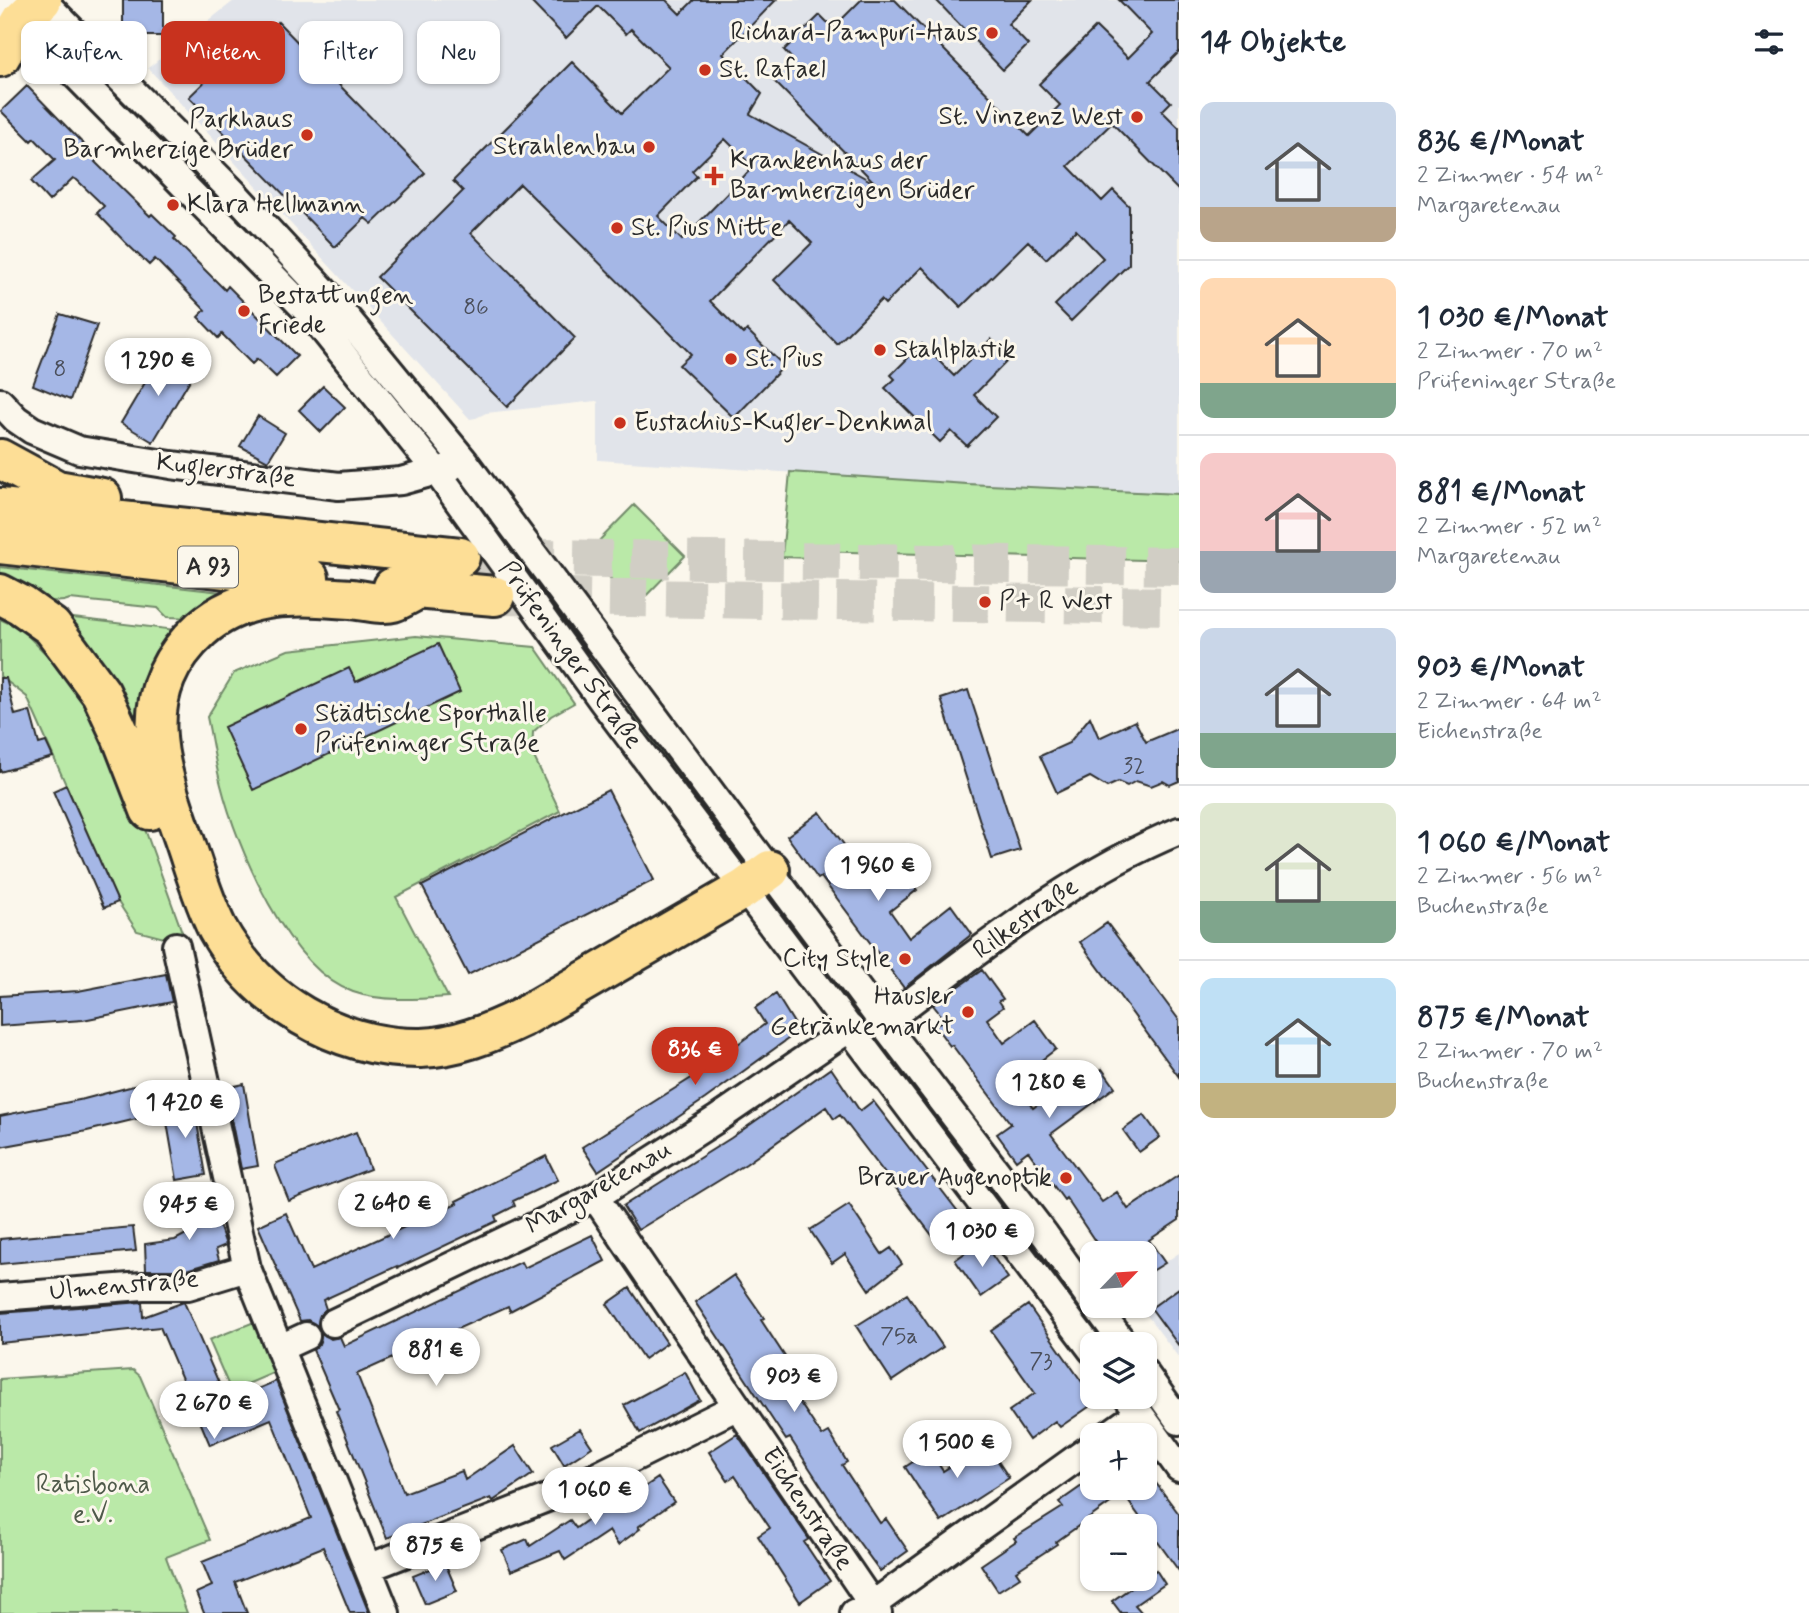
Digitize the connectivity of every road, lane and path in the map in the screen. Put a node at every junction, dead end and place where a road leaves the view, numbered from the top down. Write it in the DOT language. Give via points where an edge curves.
graph roads {
  1 [pos="18,5"];
  2 [pos="0,57"];
  3 [pos="0,402"];
  4 [pos="0,459"];
  5 [pos="465,462"];
  6 [pos="437,472"];
  7 [pos="0,508"];
  8 [pos="191,528"];
  9 [pos="0,544"];
  10 [pos="460,556"];
  11 [pos="417,590"];
  12 [pos="0,594"];
  13 [pos="495,596"];
  14 [pos="1179,831"];
  15 [pos="762,887"];
  16 [pos="176,946"];
  17 [pos="883,1023"];
  18 [pos="850,1028"];
  19 [pos="595,1196"];
  20 [pos="247,1268"];
  21 [pos="1080,1284"];
  22 [pos="0,1297"];
  23 [pos="333,1323"];
  24 [pos="1080,1334"];
  25 [pos="306,1336"];
  26 [pos="280,1348"];
  27 [pos="1157,1391"];
  28 [pos="736,1407"];
  29 [pos="1130,1409"];
  30 [pos="1136,1409"];
  31 [pos="1179,1421"];
  32 [pos="1118,1423"];
  33 [pos="1080,1456"];
  34 [pos="1179,1468"];
  35 [pos="368,1568"];
  36 [pos="868,1610"];
  37 [pos="386,1613"];
  1 -- 2 [label="highway"];
  1 -- 5 [label="street, Prüfeninger Straße" via="226,185 309,274"];
  1 -- 6 [label="street, Prüfeninger Straße" via="313,317"];
  3 -- 6 [label="street, Kuglerstraße" via="32,430 79,450 339,486 401,481"];
  4 -- 8 [label="highway" via="57,490 161,508"];
  5 -- 6 [label="street, Kuglerstraße"];
  5 -- 15 [label="street, Prüfeninger Straße"];
  6 -- 15 [label="street, Prüfeninger Straße" via="582,673"];
  7 -- 8 [label="highway, A 93"];
  8 -- 10 [label="highway, A 93"];
  9 -- 11 [label="highway, A 93"];
  11 -- 13 [label="highway, A 93"];
  11 -- 15 [label="highway" via="391,603 300,595 251,602 203,627 167,670 156,724 167,791 217,927 263,988 291,1010 360,1040 423,1048 458,1042 521,1018"];
  12 -- 15 [label="highway" via="52,627 101,693 206,950 234,988 262,1015 334,1056 412,1069 457,1066 495,1055 534,1036"];
  14 -- 17 [label="street, Rilkestraße" via="1063,890"];
  15 -- 17 [label="street, Prüfeninger Straße"];
  15 -- 18 [label="street, Prüfeninger Straße"];
  16 -- 20 [label="street"];
  17 -- 21 [label="street, Prüfeninger Straße"];
  18 -- 19 [label="street, Margaretenau"];
  18 -- 24 [label="street, Prüfeninger Straße"];
  19 -- 23 [label="street, Margaretenau"];
  19 -- 28 [label="street, Eichenstraße"];
  20 -- 22 [label="street, Ulmenstraße" via="188,1286"];
  20 -- 26 [label="street"];
  25 -- 26 [label="street"];
  26 -- 35 [label="street"];
  27 -- 31 [label="street"];
  28 -- 35 [label="street" via="575,1487"];
  28 -- 36 [label="street, Eichenstraße"];
  29 -- 32 [label="street"];
  30 -- 34 [label="street"];
  33 -- 36 [label="street"];
  35 -- 37 [label="street"];
}
